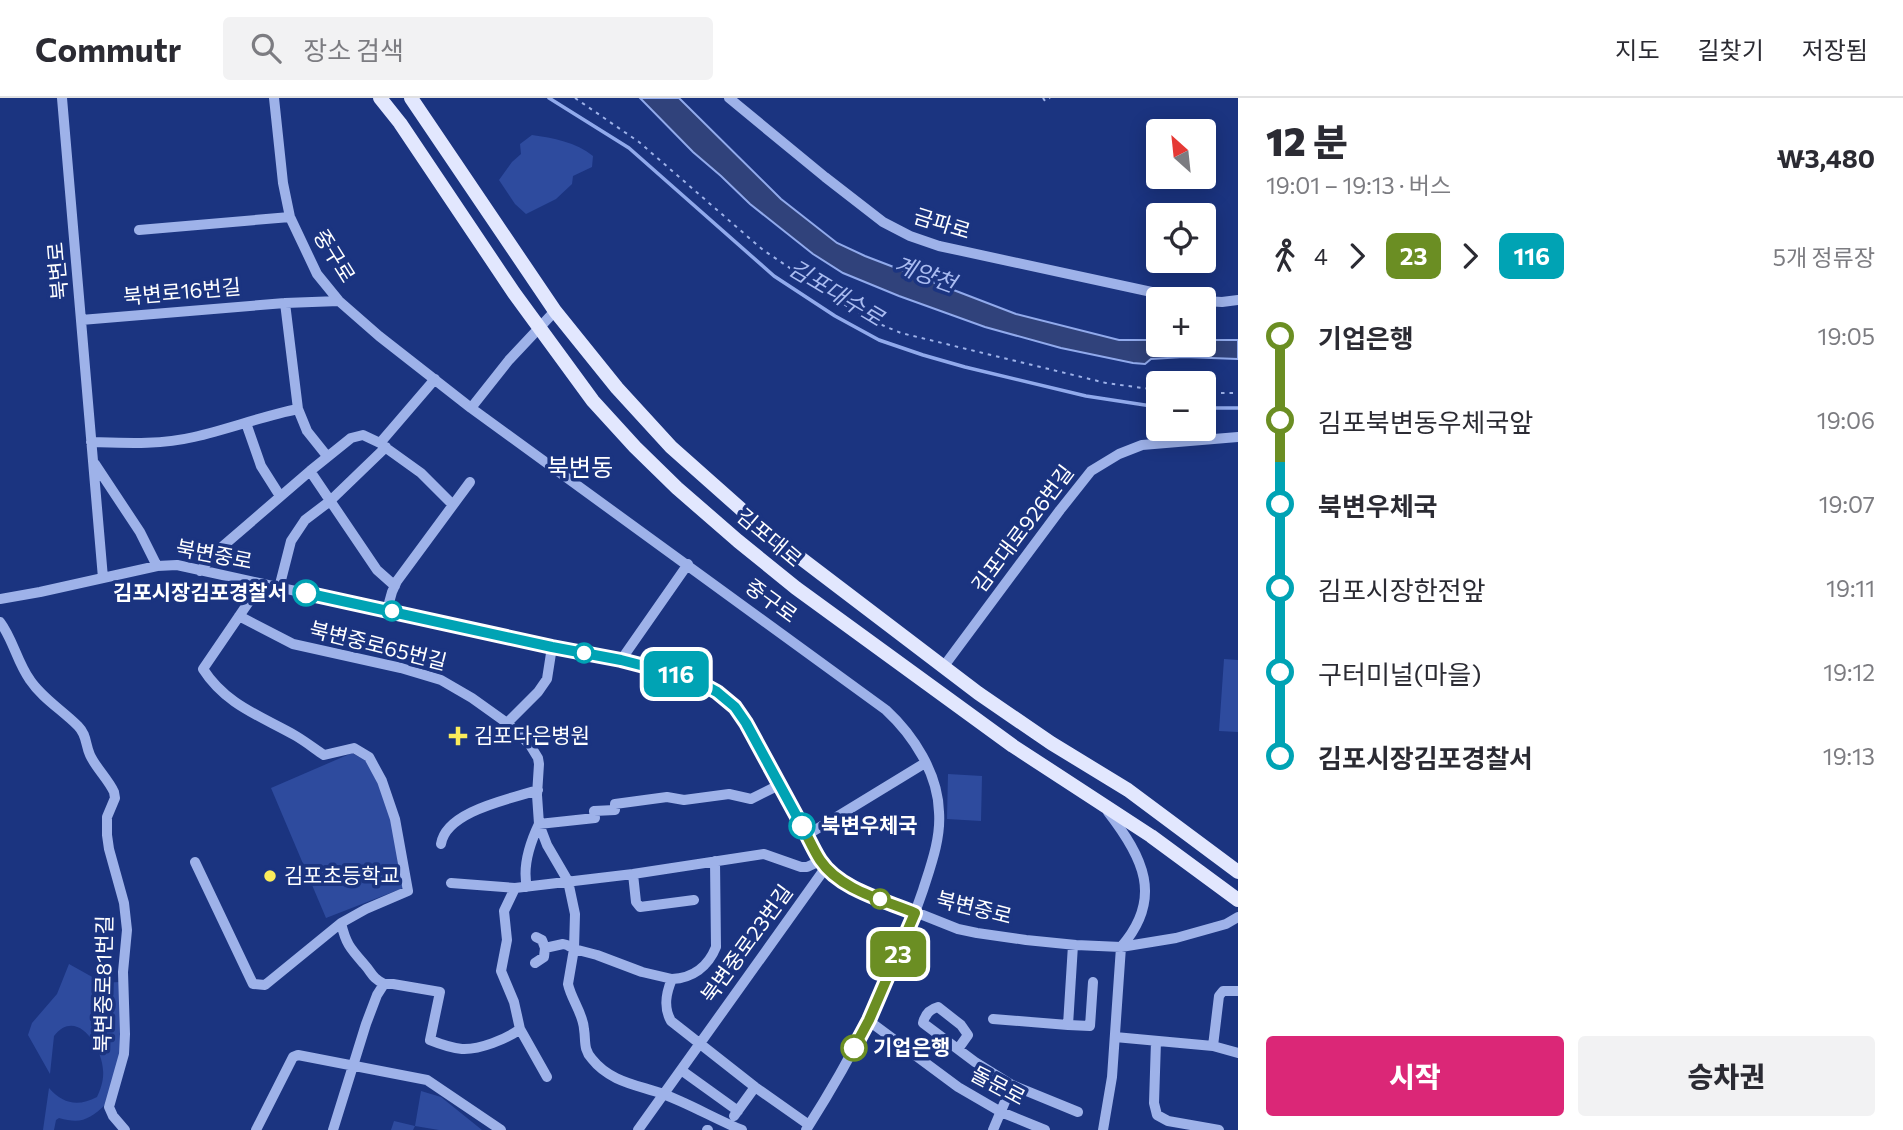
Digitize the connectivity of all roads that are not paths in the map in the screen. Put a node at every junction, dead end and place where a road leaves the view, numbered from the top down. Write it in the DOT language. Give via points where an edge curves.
graph roads {
  1 [pos="62,98"];
  2 [pos="274,98"];
  3 [pos="380,98"];
  4 [pos="411,98"];
  5 [pos="729,98"];
  6 [pos="290,218"];
  7 [pos="139,230"];
  8 [pos="1146,291"];
  9 [pos="1238,300"];
  10 [pos="339,301"];
  11 [pos="1216,302"];
  12 [pos="285,303"];
  13 [pos="555,312"];
  14 [pos="81,320"];
  15 [pos="538,329"];
  16 [pos="435,379"];
  17 [pos="471,408"];
  18 [pos="298,409"];
  19 [pos="246,423"];
  20 [pos="1238,437"];
  21 [pos="91,442"];
  22 [pos="383,445"];
  23 [pos="327,456"];
  24 [pos="93,461"];
  25 [pos="310,471"];
  26 [pos="470,482"];
  27 [pos="281,496"];
  28 [pos="330,501"];
  29 [pos="453,505"];
  30 [pos="688,564"];
  31 [pos="157,565"];
  32 [pos="200,570"];
  33 [pos="103,578"];
  34 [pos="261,584"];
  35 [pos="395,586"];
  36 [pos="279,588"];
  37 [pos="0,599"];
  38 [pos="387,610"];
  39 [pos="239,616"];
  40 [pos="0,622"];
  41 [pos="552,647"];
  42 [pos="621,660"];
  43 [pos="944,666"];
  44 [pos="507,723"];
  45 [pos="925,763"];
  46 [pos="779,785"];
  47 [pos="538,790"];
  48 [pos="1102,804"];
  49 [pos="539,824"];
  50 [pos="807,835"];
  51 [pos="441,844"];
  52 [pos="715,861"];
  53 [pos="195,862"];
  54 [pos="823,864"];
  55 [pos="1238,872"];
  56 [pos="633,874"];
  57 [pos="568,881"];
  58 [pos="451,883"];
  59 [pos="521,887"];
  60 [pos="694,900"];
  61 [pos="1238,900"];
  62 [pos="915,913"];
  63 [pos="1238,917"];
  64 [pos="341,923"];
  65 [pos="536,937"];
  66 [pos="1073,945"];
  67 [pos="1121,947"];
  68 [pos="545,948"];
  69 [pos="574,950"];
  70 [pos="535,963"];
  71 [pos="672,979"];
  72 [pos="1093,982"];
  73 [pos="384,984"];
  74 [pos="1238,990"];
  75 [pos="993,1019"];
  76 [pos="869,1020"];
  77 [pos="1068,1025"];
  78 [pos="520,1029"];
  79 [pos="1115,1037"];
  80 [pos="1156,1041"];
  81 [pos="700,1044"];
  82 [pos="1213,1046"];
  83 [pos="958,1049"];
  84 [pos="1238,1053"];
  85 [pos="354,1065"];
  86 [pos="681,1070"];
  87 [pos="547,1077"];
  88 [pos="1012,1085"];
  89 [pos="755,1087"];
  90 [pos="663,1094"];
  91 [pos="738,1111"];
  92 [pos="1001,1112"];
  93 [pos="1078,1112"];
  94 [pos="726,1127"];
  95 [pos="808,1127"];
  96 [pos="125,1130"];
  97 [pos="256,1130"];
  98 [pos="333,1130"];
  99 [pos="501,1130"];
  100 [pos="638,1130"];
  101 [pos="742,1130"];
  102 [pos="993,1130"];
  103 [pos="1045,1130"];
  104 [pos="1103,1130"];
  105 [pos="1219,1130"];
  1 -- 14 [label="street, 북변로"];
  2 -- 6 [label="street, 중구로"];
  3 -- 15 [label="main road, 김포대로"];
  4 -- 13 [label="main road, 김포대로"];
  5 -- 8 [label="street, 금파로" via="857,203 910,236"];
  6 -- 7 [label="street, 중구로"];
  6 -- 10 [label="street, 중구로" via="317,274"];
  9 -- 11 [label="street"];
  10 -- 12 [label="street, 북변로16번길"];
  10 -- 16 [label="street, 중구로"];
  12 -- 14 [label="street, 북변로16번길"];
  12 -- 18 [label="street"];
  13 -- 15 [label="street"];
  13 -- 43 [label="main road, 김포대로" via="671,447 769,534"];
  14 -- 21 [label="street, 북변로"];
  15 -- 17 [label="street"];
  15 -- 48 [label="main road, 김포대로" via="635,447 738,541 970,715"];
  16 -- 17 [label="street, 중구로"];
  16 -- 22 [label="street"];
  17 -- 30 [label="street, 중구로"];
  18 -- 19 [label="street"];
  18 -- 23 [label="street" via="307,431"];
  19 -- 21 [label="street" via="161,442"];
  19 -- 27 [label="street" via="261,466"];
  20 -- 43 [label="street, 김포대로926번길" via="1142,445 1091,471"];
  21 -- 24 [label="street, 북변로"];
  22 -- 23 [label="street" via="357,436"];
  22 -- 28 [label="street"];
  22 -- 29 [label="street"];
  23 -- 25 [label="street"];
  24 -- 31 [label="street, 북변중로"];
  24 -- 33 [label="street, 북변로"];
  25 -- 27 [label="street"];
  25 -- 28 [label="street"];
  26 -- 29 [label="street"];
  27 -- 32 [label="street"];
  28 -- 35 [label="street" via="377,570"];
  28 -- 36 [label="street" via="305,520 291,541"];
  29 -- 35 [label="street"];
  30 -- 42 [label="street"];
  30 -- 45 [label="street, 중구로" via="886,709"];
  31 -- 32 [label="street, 북변중로"];
  31 -- 33 [label="street, 북변중로"];
  32 -- 34 [label="street, 북변중로"];
  33 -- 37 [label="street, 북변중로"];
  34 -- 36 [label="street, 북변중로"];
  34 -- 39 [label="street"];
  35 -- 38 [label="street"];
  36 -- 38 [label="street, 북변중로"];
  38 -- 41 [label="street, 북변중로"];
  39 -- 44 [label="street, 북변중로65번길" via="293,644 430,676"];
  39 -- 64 [label="street" via="203,669 218,689 324,755 354,748 369,757 396,819 408,891"];
  40 -- 96 [label="street, 북변중로81번길" via="28,678 85,734 89,754 116,798 107,817 107,835 127,930 125,1034 109,1107"];
  41 -- 42 [label="street, 북변중로"];
  41 -- 44 [label="street" via="543,685"];
  42 -- 46 [label="street, 북변중로" via="695,680 728,700 746,723"];
  43 -- 55 [label="main road, 김포대로" via="1051,743 1128,790"];
  44 -- 47 [label="street, 북변중로65번길" via="538,758"];
  45 -- 50 [label="street"];
  45 -- 62 [label="street, 중구로" via="938,797 939,824"];
  46 -- 49 [label="street" via="751,799 729,794 684,800 667,797 615,804 615,810 594,811 595,818"];
  46 -- 50 [label="street, 북변중로"];
  47 -- 49 [label="street, 북변중로65번길"];
  47 -- 51 [label="street" via="457,820 444,832"];
  48 -- 61 [label="main road, 김포대로"];
  48 -- 67 [label="street" via="1138,855 1143,872 1143,914"];
  49 -- 57 [label="street, 북변중로65번길"];
  49 -- 59 [label="street"];
  50 -- 54 [label="street, 북변중로"];
  52 -- 54 [label="street" via="768,854 801,867"];
  52 -- 56 [label="street"];
  52 -- 71 [label="street" via="716,947 699,970"];
  53 -- 64 [label="street" via="253,984 265,985"];
  54 -- 62 [label="street, 북변중로" via="850,886"];
  54 -- 81 [label="street, 북변중로23번길"];
  56 -- 57 [label="street"];
  56 -- 60 [label="street" via="640,907"];
  57 -- 59 [label="street"];
  57 -- 69 [label="street, 북변중로65번길" via="575,915"];
  58 -- 59 [label="street"];
  59 -- 78 [label="street" via="504,911 507,940 501,971"];
  62 -- 66 [label="street, 북변중로" via="977,933"];
  62 -- 76 [label="street, 중구로"];
  63 -- 67 [label="street, 북변중로" via="1176,938"];
  64 -- 73 [label="street" via="351,951 372,978"];
  65 -- 68 [label="street"];
  66 -- 67 [label="street, 북변중로"];
  66 -- 77 [label="street"];
  67 -- 79 [label="street"];
  68 -- 69 [label="street, 북변중로23번길" via="563,944"];
  68 -- 70 [label="street" via="544,957"];
  69 -- 71 [label="street, 북변중로23번길"];
  69 -- 90 [label="street" via="568,984 584,1028 587,1052 619,1080"];
  71 -- 81 [label="street, 북변중로23번길" via="667,990 668,1015"];
  72 -- 77 [label="street" via="1090,1026"];
  73 -- 78 [label="street" via="440,992 430,1040 454,1048 470,1049"];
  73 -- 85 [label="street"];
  74 -- 82 [label="street" via="1223,991 1219,996"];
  75 -- 77 [label="street"];
  76 -- 92 [label="street, 돌문로" via="958,1087"];
  76 -- 95 [label="street, 중구로"];
  78 -- 87 [label="street"];
  79 -- 80 [label="street"];
  79 -- 104 [label="street"];
  80 -- 82 [label="street"];
  80 -- 105 [label="street" via="1157,1115"];
  81 -- 86 [label="street, 북변중로23번길"];
  81 -- 89 [label="street"];
  82 -- 84 [label="street"];
  83 -- 88 [label="street"];
  85 -- 97 [label="street" via="295,1056"];
  85 -- 98 [label="street"];
  85 -- 99 [label="street" via="427,1080"];
  86 -- 90 [label="street, 북변중로23번길"];
  86 -- 91 [label="street"];
  88 -- 92 [label="street"];
  88 -- 93 [label="street"];
  89 -- 91 [label="street"];
  89 -- 95 [label="street"];
  90 -- 94 [label="street"];
  90 -- 100 [label="street, 북변중로23번길"];
  91 -- 94 [label="street"];
  92 -- 102 [label="street"];
  92 -- 103 [label="street, 돌문로"];
  94 -- 101 [label="street"];
}
